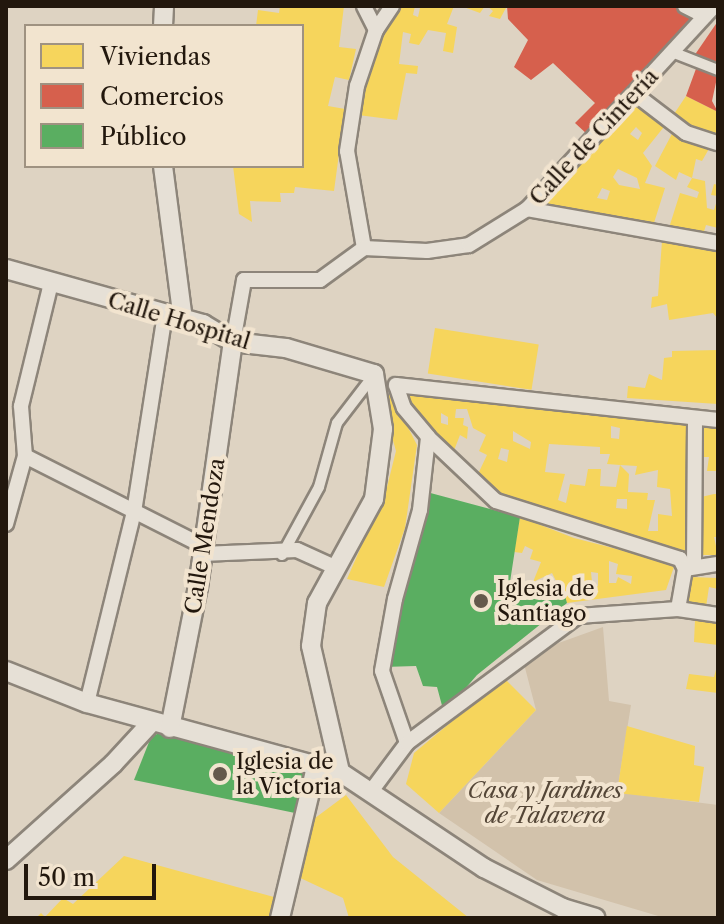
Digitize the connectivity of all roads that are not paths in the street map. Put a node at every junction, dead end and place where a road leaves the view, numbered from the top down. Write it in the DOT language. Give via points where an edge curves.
graph roads {
  1 [pos="364,6"];
  2 [pos="392,6"];
  3 [pos="685,6"];
  4 [pos="710,11"];
  5 [pos="376,30"];
  6 [pos="672,52"];
  7 [pos="718,70"];
  8 [pos="635,94"];
  9 [pos="717,143"];
  10 [pos="163,168"];
  11 [pos="527,209"];
  12 [pos="718,243"];
  13 [pos="364,248"];
  14 [pos="6,269"];
  15 [pos="51,283"];
  16 [pos="174,318"];
  17 [pos="233,342"];
  18 [pos="374,374"];
  19 [pos="396,385"];
  20 [pos="6,401"];
  21 [pos="21,406"];
  22 [pos="695,418"];
  23 [pos="718,420"];
  24 [pos="6,435"];
  25 [pos="428,437"];
  26 [pos="21,440"];
  27 [pos="25,456"];
  28 [pos="134,512"];
  29 [pos="6,524"];
  30 [pos="203,550"];
  31 [pos="282,555"];
  32 [pos="718,564"];
  33 [pos="690,567"];
  34 [pos="337,568"];
  35 [pos="678,609"];
  36 [pos="718,615"];
  37 [pos="6,671"];
  38 [pos="87,703"];
  39 [pos="151,723"];
  40 [pos="170,728"];
  41 [pos="407,743"];
  42 [pos="316,767"];
  43 [pos="340,772"];
  44 [pos="372,790"];
  45 [pos="6,860"];
  46 [pos="280,918"];
  47 [pos="595,918"];
  1 -- 5 [label="street"];
  2 -- 5 [label="street"];
  3 -- 4 [label="street"];
  4 -- 6 [label="street, Calle de Cintería"];
  5 -- 13 [label="street" via="357,86 347,151"];
  6 -- 7 [label="street"];
  6 -- 8 [label="street, Calle de Cintería"];
  8 -- 9 [label="street" via="686,133"];
  8 -- 11 [label="street, Calle de Cintería"];
  10 -- 16 [label="street"];
  11 -- 12 [label="street"];
  11 -- 13 [label="street, Calle de Cintería" via="469,245 427,251"];
  13 -- 17 [label="street" via="320,280 244,280"];
  14 -- 15 [label="street, Calle Hospital"];
  15 -- 16 [label="street, Calle Hospital"];
  15 -- 21 [label="street"];
  16 -- 17 [label="street, Calle Hospital" via="203,324"];
  16 -- 28 [label="street"];
  17 -- 18 [label="street, Calle Hospital" via="286,348"];
  17 -- 30 [label="street, Calle Mendoza"];
  18 -- 19 [label="street, Calle Hospital"];
  18 -- 31 [label="street" via="337,423 319,487"];
  18 -- 34 [label="street" via="383,429 374,499"];
  19 -- 22 [label="street"];
  19 -- 25 [label="street" via="404,408"];
  20 -- 21 [label="street"];
  21 -- 26 [label="street"];
  22 -- 23 [label="street"];
  22 -- 33 [label="street"];
  24 -- 26 [label="street"];
  25 -- 33 [label="street" via="496,501 680,559"];
  25 -- 41 [label="street" via="420,510 382,671"];
  26 -- 27 [label="street"];
  27 -- 28 [label="street"];
  27 -- 29 [label="street"];
  28 -- 30 [label="street"];
  28 -- 38 [label="street"];
  30 -- 31 [label="street"];
  30 -- 40 [label="street, Calle Mendoza"];
  31 -- 34 [label="street" via="297,550"];
  32 -- 33 [label="street"];
  33 -- 35 [label="street"];
  34 -- 43 [label="street" via="317,603 311,646"];
  35 -- 36 [label="street"];
  35 -- 41 [label="street" via="578,616"];
  37 -- 38 [label="street"];
  38 -- 39 [label="street"];
  39 -- 40 [label="street"];
  39 -- 45 [label="street"];
  40 -- 42 [label="street"];
  41 -- 44 [label="street"];
  42 -- 43 [label="street"];
  42 -- 46 [label="street"];
  43 -- 44 [label="street"];
  44 -- 47 [label="street" via="484,868 563,908"];
}
